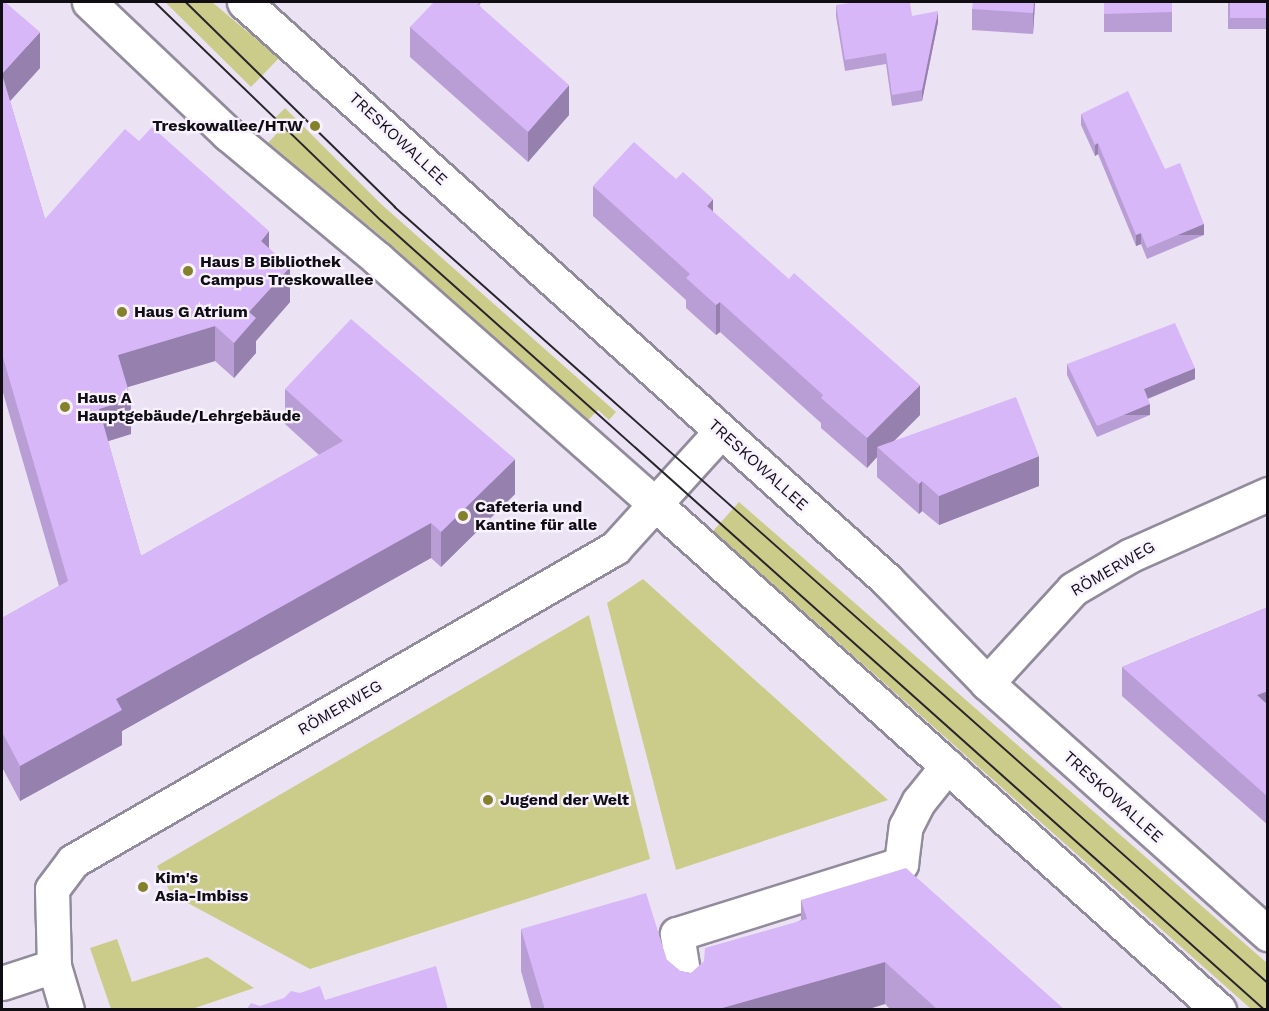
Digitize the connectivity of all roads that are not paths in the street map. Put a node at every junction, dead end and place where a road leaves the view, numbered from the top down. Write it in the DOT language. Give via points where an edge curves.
graph roads {
  1 [pos="89,2"];
  2 [pos="244,2"];
  3 [pos="720,432"];
  4 [pos="1268,494"];
  5 [pos="655,504"];
  6 [pos="987,683"];
  7 [pos="947,766"];
  8 [pos="901,864"];
  9 [pos="926,887"];
  10 [pos="1268,934"];
  11 [pos="54,966"];
  12 [pos="2,983"];
  13 [pos="687,996"];
  14 [pos="67,1010"];
  15 [pos="1219,1010"];
  1 -- 5 [label="main road" via="228,134"];
  2 -- 3 [label="main road, TRESKOWALLEE"];
  3 -- 5 [label="main road, RÖMERWEG"];
  3 -- 6 [label="main road, TRESKOWALLEE" via="887,580"];
  4 -- 6 [label="main road, RÖMERWEG" via="1131,555 1073,589"];
  5 -- 7 [label="main road"];
  5 -- 11 [label="main road, RÖMERWEG" via="615,548 582,569 73,861 52,889"];
  6 -- 10 [label="main road, TRESKOWALLEE"];
  7 -- 8 [label="main road" via="919,801 906,826"];
  7 -- 15 [label="main road"];
  8 -- 9 [label="main road"];
  8 -- 13 [label="main road" via="677,934"];
  11 -- 12 [label="main road"];
  11 -- 14 [label="main road, RÖMERWEG"];
}
